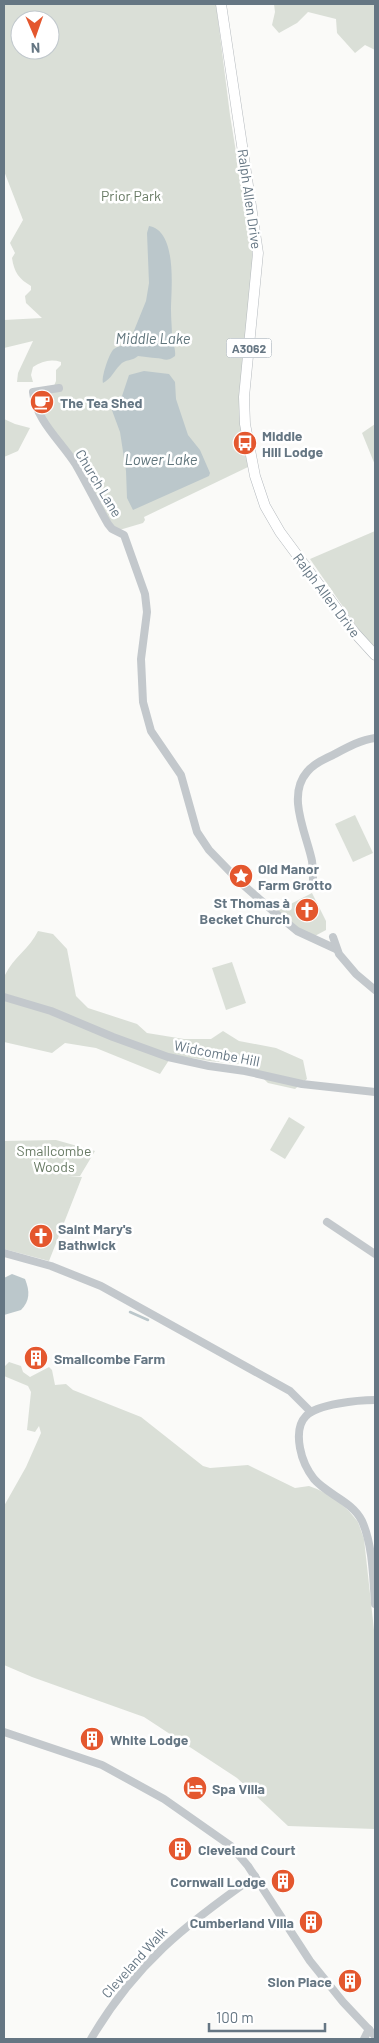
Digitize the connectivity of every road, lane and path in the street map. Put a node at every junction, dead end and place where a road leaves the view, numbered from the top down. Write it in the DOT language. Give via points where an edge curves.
graph roads {
  1 [pos="221,4"];
  2 [pos="59,388"];
  3 [pos="375,655"];
  4 [pos="375,738"];
  5 [pos="313,884"];
  6 [pos="333,937"];
  7 [pos="336,949"];
  8 [pos="375,990"];
  9 [pos="4,997"];
  10 [pos="375,1092"];
  11 [pos="327,1222"];
  12 [pos="4,1253"];
  13 [pos="375,1254"];
  14 [pos="375,1400"];
  15 [pos="311,1412"];
  16 [pos="375,1604"];
  17 [pos="4,1732"];
  18 [pos="255,1876"];
  19 [pos="369,2030"];
  20 [pos="375,2036"];
  21 [pos="90,2039"];
  22 [pos="364,2039"];
  1 -- 3 [label="main road, Ralph Allen Drive / A3062" via="257,244 244,397 245,424 255,476 265,506 280,532 354,632"];
  2 -- 7 [label="street, Church Lane" via="34,392 36,408 76,466 108,524 124,535 146,603 141,659 143,702 151,731 181,775 197,832 241,884 296,931"];
  4 -- 5 [label="street" via="353,744 321,761 307,771 302,780 298,794 299,809 312,862"];
  6 -- 7 [label="street"];
  7 -- 8 [label="street" via="356,974"];
  9 -- 10 [label="street, Widcombe Hill" via="51,1011 168,1057 302,1084"];
  11 -- 13 [label="street"];
  12 -- 15 [label="street" via="51,1266 101,1286 290,1391"];
  14 -- 15 [label="street" via="338,1404"];
  15 -- 16 [label="street" via="298,1432 301,1454 315,1480 353,1509 361,1520 368,1538"];
  17 -- 18 [label="street" via="102,1765 140,1785 231,1846"];
  18 -- 19 [label="street" via="310,1961"];
  18 -- 21 [label="street, Cleveland Walk" via="177,1934 144,1966 108,2009"];
  19 -- 20 [label="street"];
  19 -- 22 [label="street"];
}
